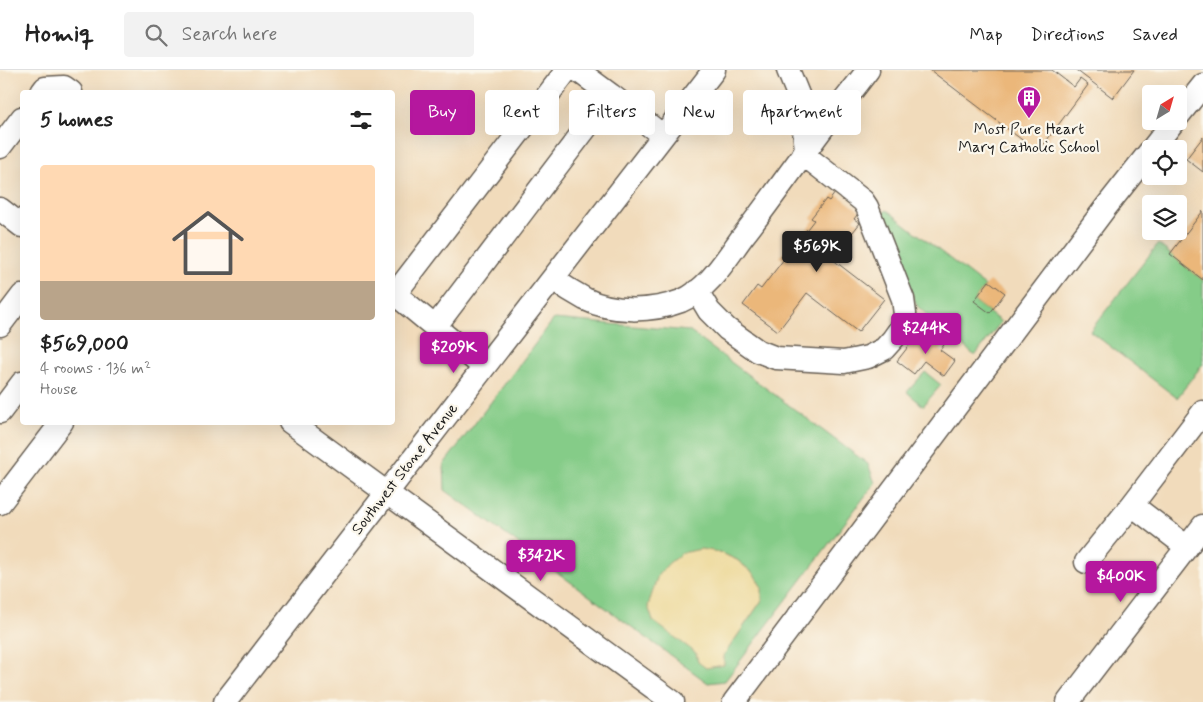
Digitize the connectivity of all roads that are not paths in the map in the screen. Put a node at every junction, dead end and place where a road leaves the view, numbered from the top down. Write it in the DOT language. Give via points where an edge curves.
graph roads {
  1 [pos="567,70"];
  2 [pos="577,70"];
  3 [pos="714,70"];
  4 [pos="788,70"];
  5 [pos="868,70"];
  6 [pos="1203,85"];
  7 [pos="44,90"];
  8 [pos="68,90"];
  9 [pos="603,90"];
  10 [pos="1188,104"];
  11 [pos="20,127"];
  12 [pos="655,130"];
  13 [pos="1167,130"];
  14 [pos="581,135"];
  15 [pos="663,136"];
  16 [pos="1159,140"];
  17 [pos="0,147"];
  18 [pos="805,152"];
  19 [pos="1142,162"];
  20 [pos="0,210"];
  21 [pos="20,225"];
  22 [pos="553,279"];
  23 [pos="697,291"];
  24 [pos="20,299"];
  25 [pos="0,325"];
  26 [pos="434,327"];
  27 [pos="484,367"];
  28 [pos="20,386"];
  29 [pos="0,412"];
  30 [pos="1203,412"];
  31 [pos="60,425"];
  32 [pos="294,425"];
  33 [pos="386,492"];
  34 [pos="0,503"];
  35 [pos="1132,505"];
  36 [pos="1203,526"];
  37 [pos="1187,547"];
  38 [pos="1086,562"];
  39 [pos="650,695"];
  40 [pos="225,702"];
  41 [pos="673,702"];
  42 [pos="734,702"];
  43 [pos="1068,702"];
  1 -- 26 [label="street" via="395,294"];
  2 -- 9 [label="street"];
  3 -- 15 [label="street, Southwest Stone Avenue"];
  4 -- 18 [label="street" via="801,102"];
  5 -- 18 [label="street"];
  6 -- 10 [label="street"];
  7 -- 8 [label="street" via="64,87"];
  11 -- 17 [label="street"];
  12 -- 15 [label="street"];
  13 -- 16 [label="street"];
  14 -- 26 [label="street"];
  15 -- 22 [label="street, Southwest Stone Avenue"];
  18 -- 23 [label="street" via="716,273"];
  18 -- 23 [label="street" via="867,207 903,299 903,325 893,339 884,349 868,357 844,362 776,358 758,351 728,329 709,311"];
  19 -- 42 [label="street"];
  20 -- 21 [label="street"];
  22 -- 23 [label="street" via="586,300 620,309 659,307 680,301"];
  22 -- 27 [label="street, Southwest Stone Avenue"];
  24 -- 25 [label="street"];
  26 -- 27 [label="street"];
  27 -- 33 [label="street, Southwest Stone Avenue"];
  28 -- 29 [label="street"];
  30 -- 35 [label="street"];
  31 -- 34 [label="street"];
  32 -- 33 [label="street"];
  33 -- 39 [label="street"];
  33 -- 40 [label="street, Southwest Stone Avenue"];
  35 -- 37 [label="street"];
  35 -- 38 [label="street"];
  36 -- 37 [label="street"];
  37 -- 43 [label="street"];
  39 -- 41 [label="street"];
}
